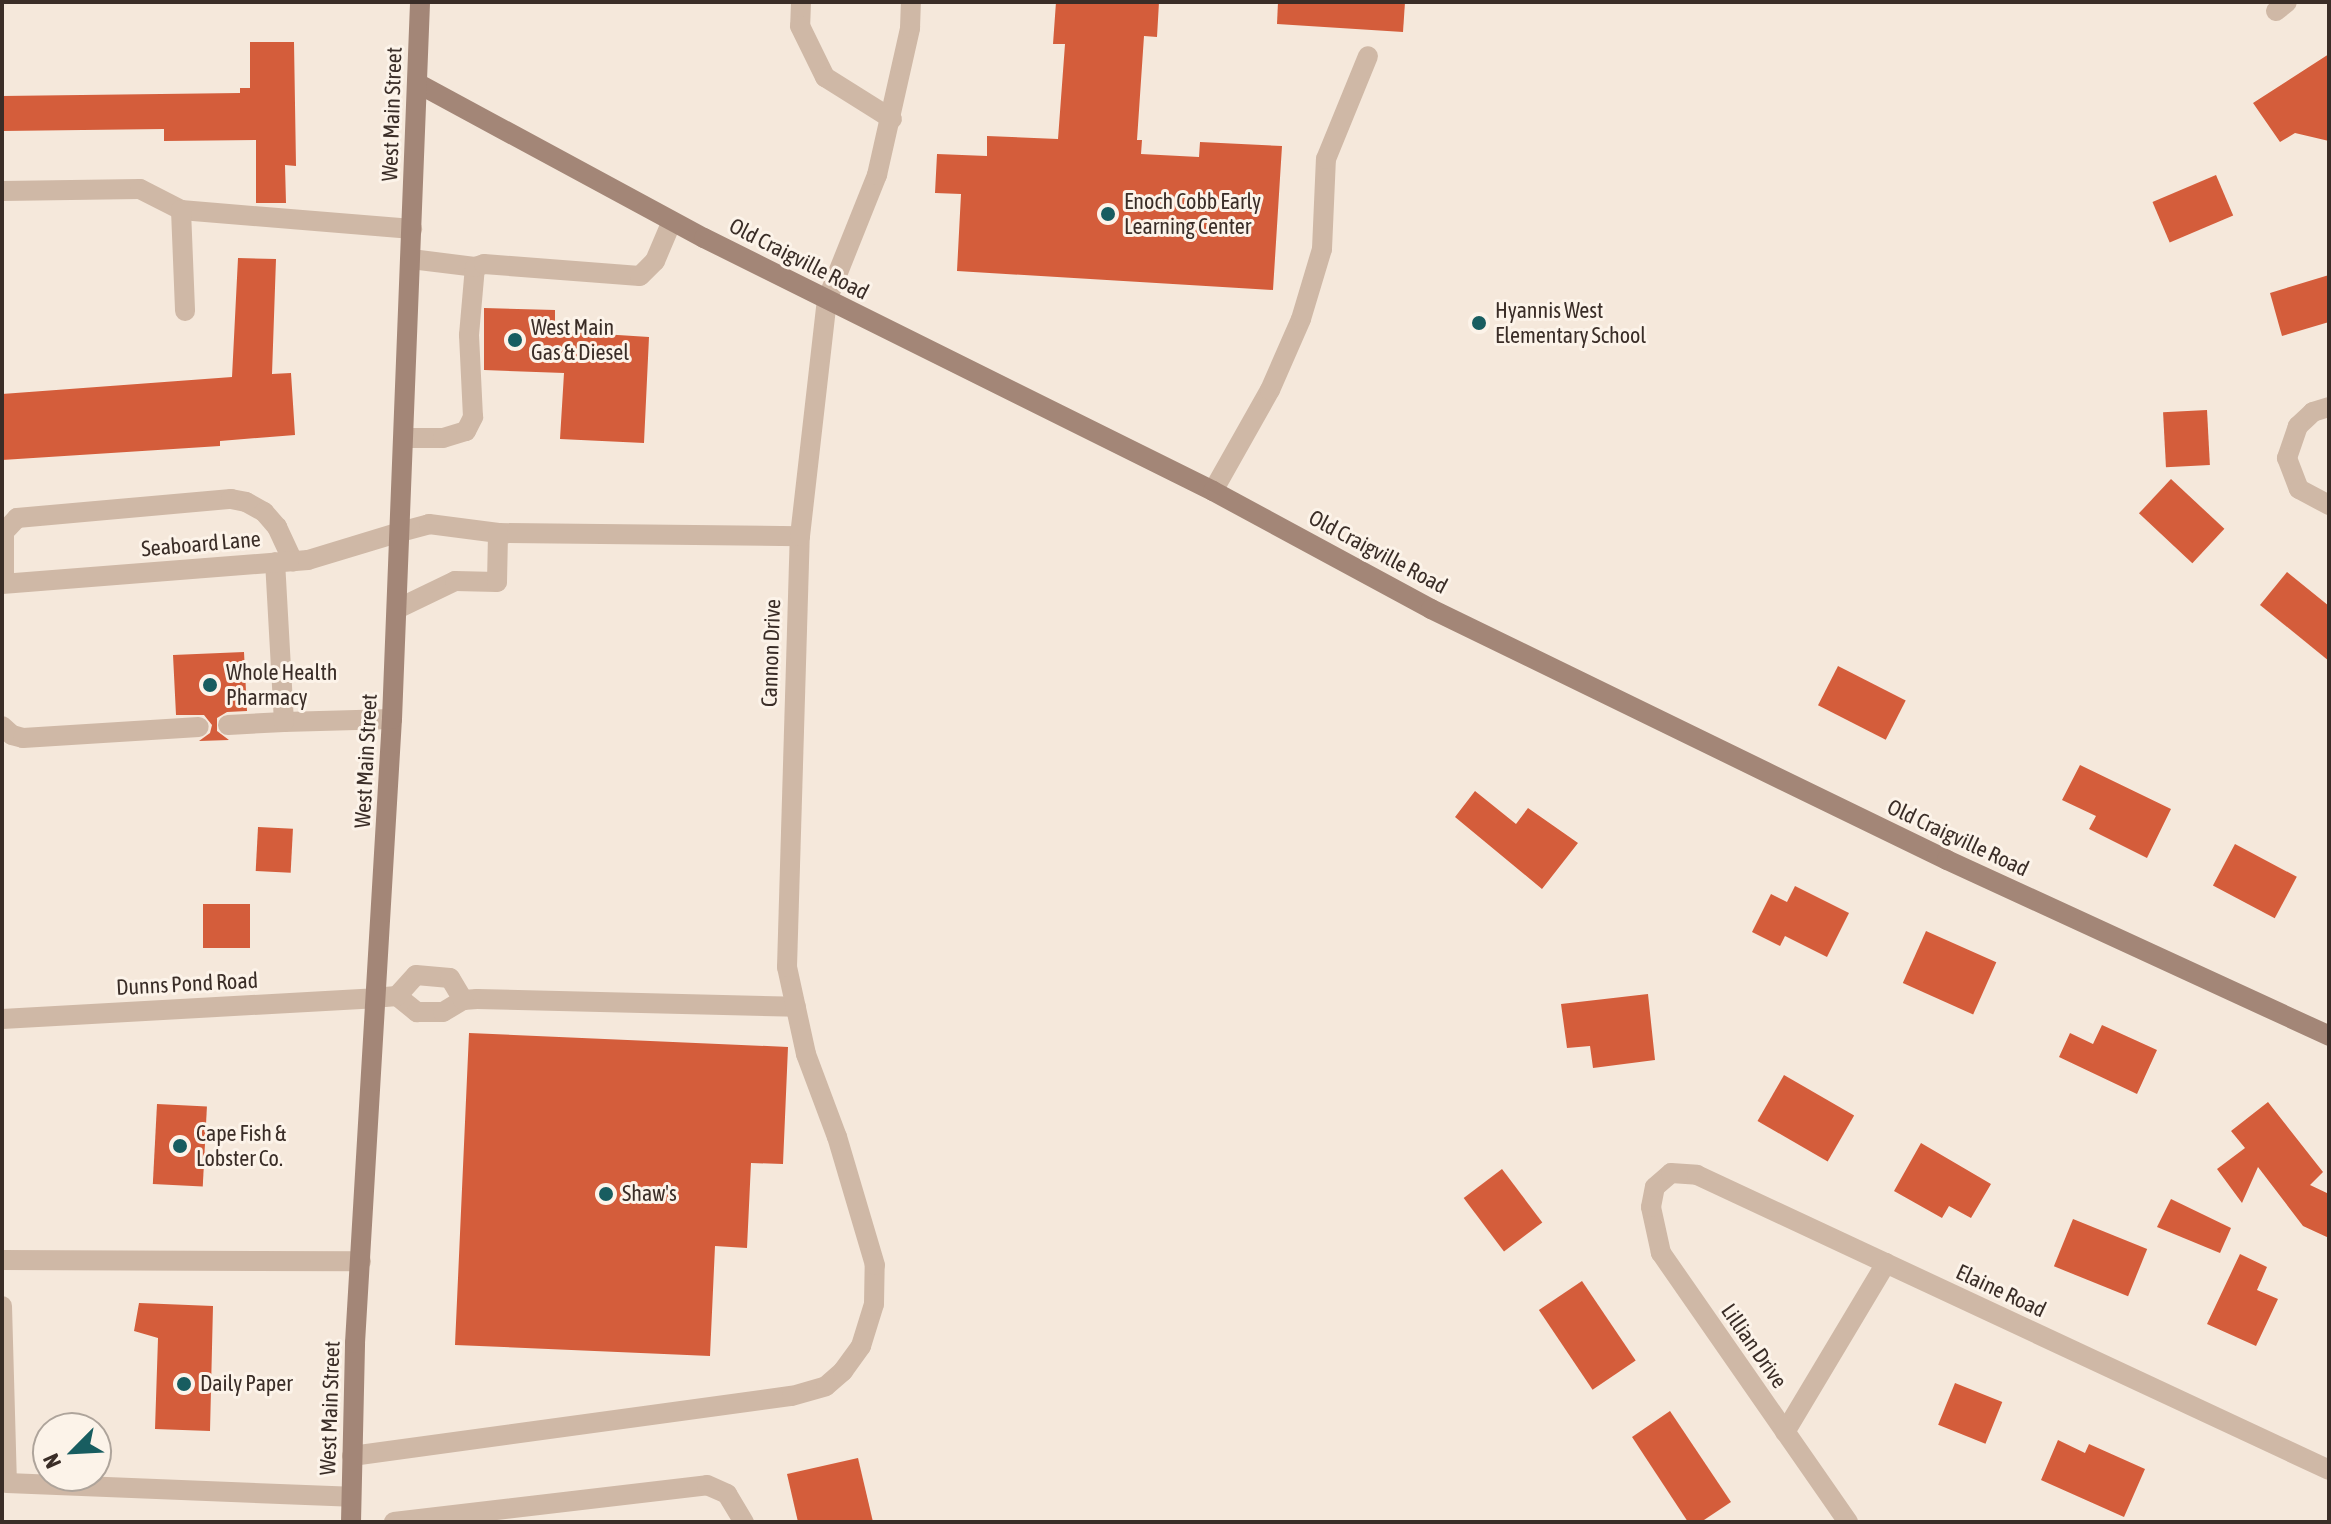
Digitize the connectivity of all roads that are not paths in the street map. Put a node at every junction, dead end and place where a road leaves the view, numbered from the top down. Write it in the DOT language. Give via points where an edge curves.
graph roads {
  1 [pos="420,2"];
  2 [pos="801,2"];
  3 [pos="911,2"];
  4 [pos="1368,56"];
  5 [pos="417,83"];
  6 [pos="892,119"];
  7 [pos="2,191"];
  8 [pos="181,210"];
  9 [pos="672,221"];
  10 [pos="412,229"];
  11 [pos="411,259"];
  12 [pos="475,267"];
  13 [pos="827,300"];
  14 [pos="185,311"];
  15 [pos="2329,407"];
  16 [pos="404,438"];
  17 [pos="1213,491"];
  18 [pos="2329,505"];
  19 [pos="400,532"];
  20 [pos="498,533"];
  21 [pos="800,536"];
  22 [pos="284,562"];
  23 [pos="3,584"];
  24 [pos="397,609"];
  25 [pos="392,719"];
  26 [pos="284,722"];
  27 [pos="228,725"];
  28 [pos="2,726"];
  29 [pos="199,727"];
  30 [pos="397,996"];
  31 [pos="374,998"];
  32 [pos="463,1000"];
  33 [pos="796,1007"];
  34 [pos="2,1019"];
  35 [pos="2329,1036"];
  36 [pos="1655,1187"];
  37 [pos="2,1260"];
  38 [pos="361,1261"];
  39 [pos="1886,1263"];
  40 [pos="2,1306"];
  41 [pos="1785,1432"];
  42 [pos="352,1456"];
  43 [pos="2329,1470"];
  44 [pos="351,1497"];
  45 [pos="351,1522"];
  46 [pos="394,1522"];
  47 [pos="744,1522"];
  48 [pos="1848,1522"];
  1 -- 5 [label="street, West Main Street"];
  2 -- 6 [label="street" via="800,26 825,77"];
  3 -- 6 [label="street, Cannon Drive"];
  4 -- 17 [label="street" via="1326,159 1322,249 1301,319 1270,390"];
  5 -- 9 [label="street, Old Craigville Road"];
  5 -- 10 [label="street, West Main Street"];
  6 -- 13 [label="street, Cannon Drive" via="877,175"];
  7 -- 8 [label="street" via="140,189"];
  8 -- 10 [label="street"];
  8 -- 14 [label="street"];
  9 -- 12 [label="street" via="655,261 640,276"];
  9 -- 13 [label="street, Old Craigville Road"];
  10 -- 11 [label="street, West Main Street"];
  11 -- 12 [label="street"];
  11 -- 16 [label="street, West Main Street"];
  12 -- 16 [label="street" via="469,335 473,417 466,431 443,438"];
  13 -- 17 [label="street, Old Craigville Road"];
  13 -- 21 [label="street, Cannon Drive"];
  15 -- 18 [label="street" via="2313,412 2298,426 2287,458 2299,489"];
  16 -- 19 [label="street, West Main Street"];
  17 -- 35 [label="street, Old Craigville Road" via="1431,609 1694,738"];
  19 -- 20 [label="street, Seaboard Lane" via="429,524"];
  19 -- 22 [label="street, Seaboard Lane" via="308,560"];
  19 -- 24 [label="street, West Main Street"];
  20 -- 21 [label="street, Seaboard Lane"];
  20 -- 24 [label="street" via="497,582 455,581"];
  21 -- 33 [label="street, Cannon Drive" via="785,931"];
  22 -- 23 [label="street, Seaboard Lane"];
  22 -- 23 [label="street" via="277,527 264,512 231,499 17,518 4,532"];
  22 -- 26 [label="street"];
  24 -- 25 [label="street, West Main Street"];
  25 -- 26 [label="street"];
  25 -- 31 [label="street, West Main Street"];
  26 -- 27 [label="street"];
  28 -- 29 [label="street" via="23,738"];
  30 -- 31 [label="street, Dunns Pond Road"];
  30 -- 32 [label="street" via="417,1012 443,1012"];
  30 -- 32 [label="street" via="416,975 450,978"];
  31 -- 34 [label="street, Dunns Pond Road"];
  31 -- 38 [label="street, West Main Street"];
  32 -- 33 [label="street"];
  33 -- 42 [label="street, Cannon Drive" via="806,1054 875,1265 874,1304 861,1346 843,1371 826,1386 792,1396"];
  36 -- 39 [label="street, Elaine Road" via="1671,1173 1697,1175"];
  36 -- 41 [label="street, Lillian Drive" via="1651,1207 1661,1253"];
  37 -- 38 [label="street"];
  38 -- 42 [label="street, West Main Street"];
  39 -- 41 [label="street"];
  39 -- 43 [label="street, Elaine Road"];
  40 -- 44 [label="street" via="7,1483"];
  41 -- 48 [label="street, Lillian Drive"];
  42 -- 44 [label="street, West Main Street"];
  44 -- 45 [label="street, West Main Street"];
  46 -- 47 [label="street" via="707,1485 727,1494"];
}
